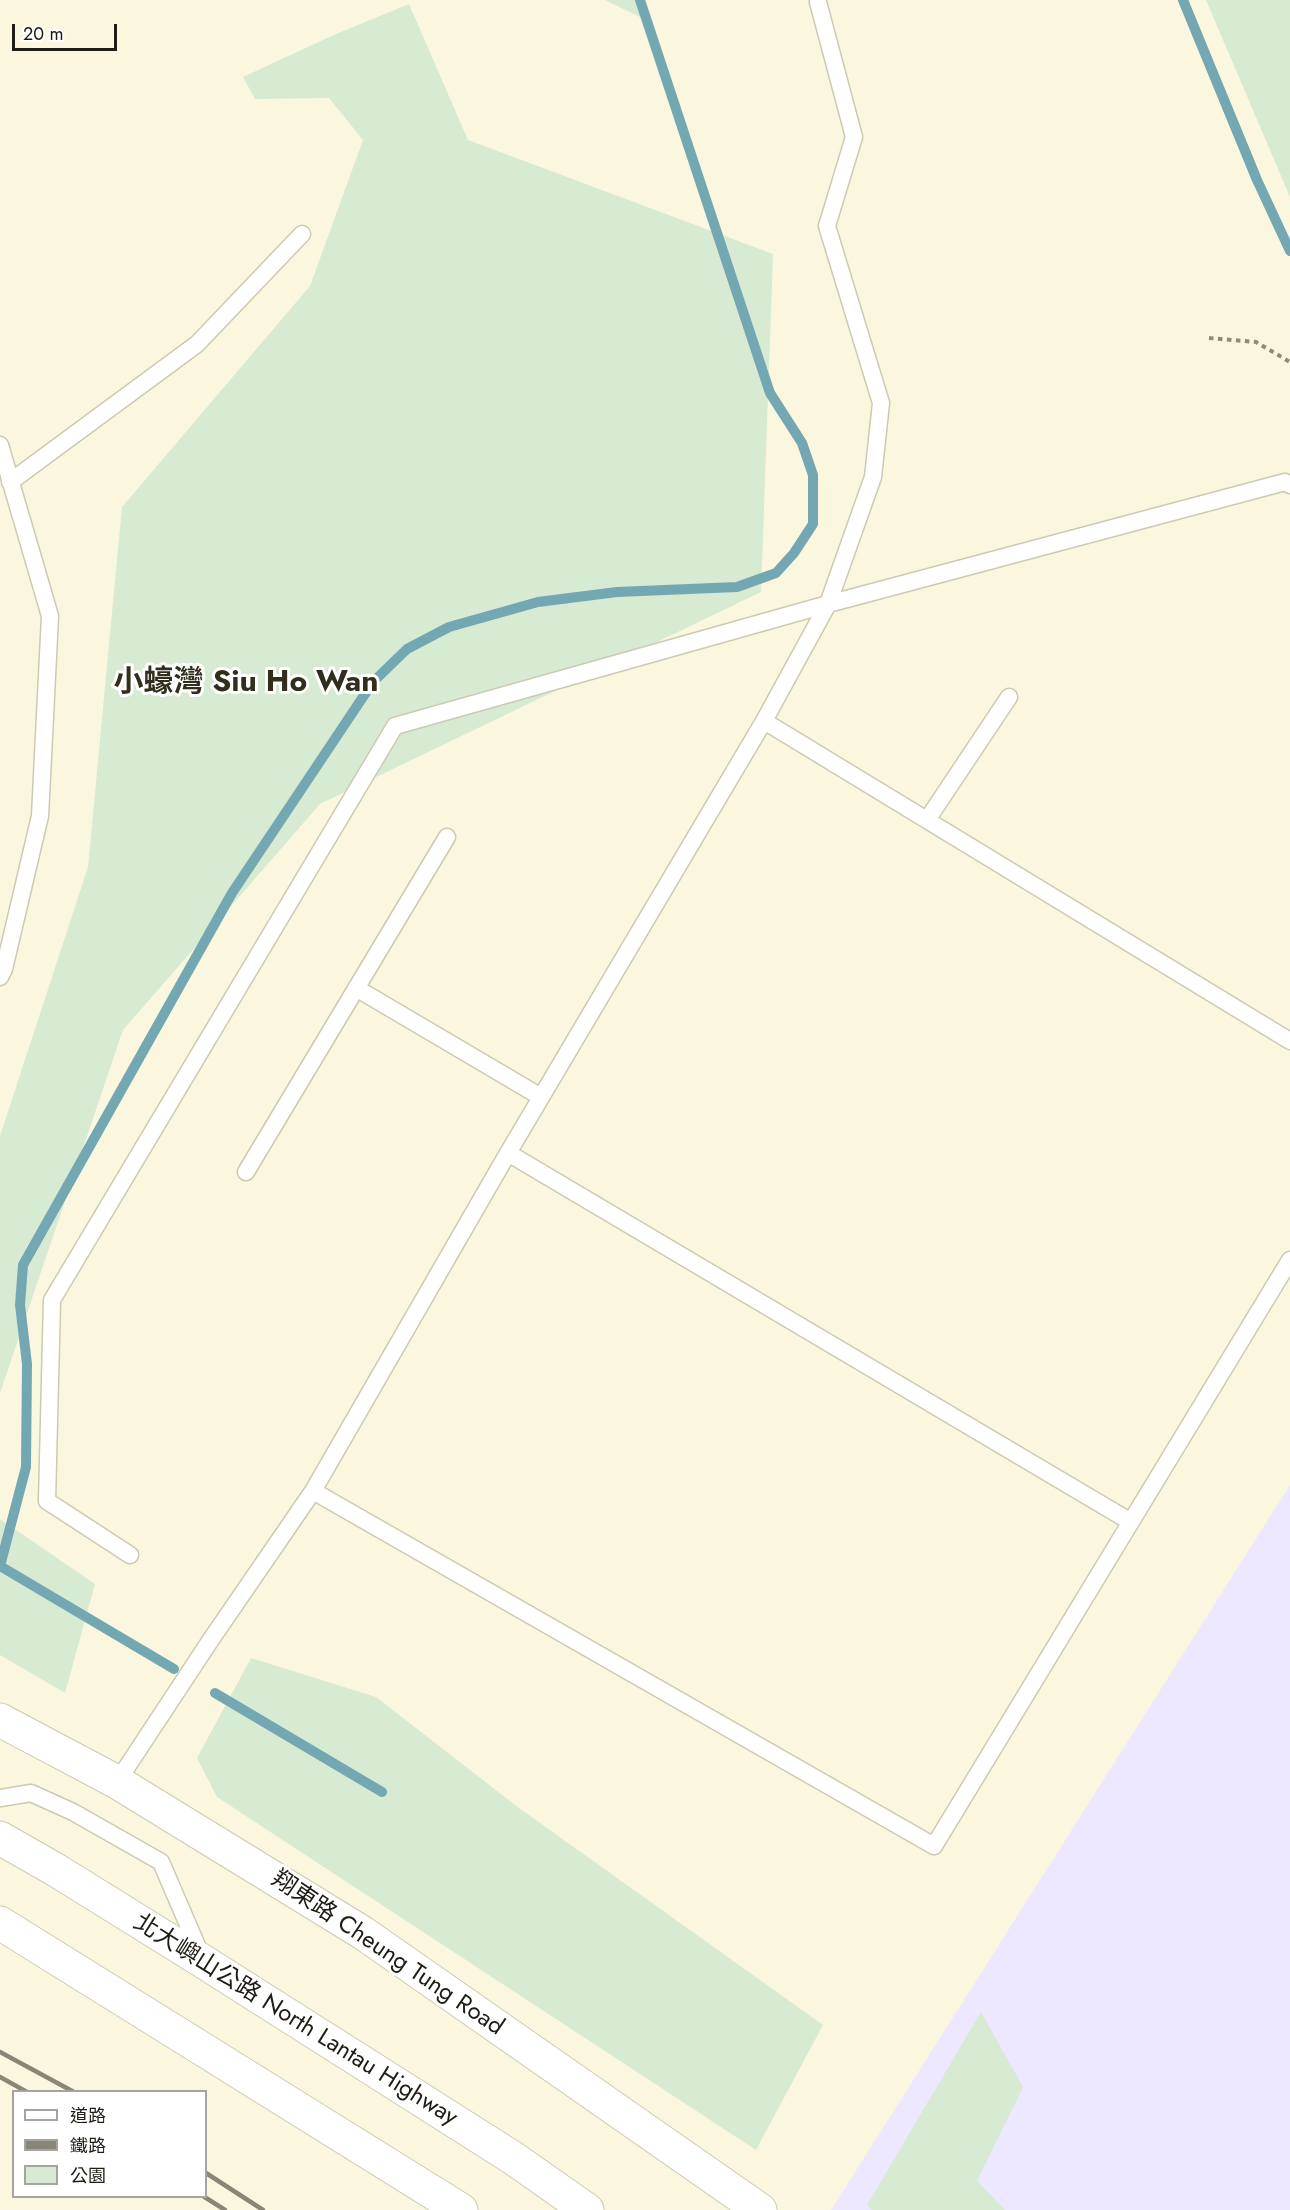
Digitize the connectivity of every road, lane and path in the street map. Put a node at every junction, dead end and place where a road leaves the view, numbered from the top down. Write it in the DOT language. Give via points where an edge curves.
graph roads {
  1 [pos="818,2"];
  2 [pos="302,234"];
  3 [pos="1209,338"];
  4 [pos="1290,362"];
  5 [pos="0,446"];
  6 [pos="10,482"];
  7 [pos="1290,484"];
  8 [pos="828,604"];
  9 [pos="1009,697"];
  10 [pos="764,721"];
  11 [pos="927,820"];
  12 [pos="447,837"];
  13 [pos="0,977"];
  14 [pos="356,988"];
  15 [pos="1290,1041"];
  16 [pos="541,1097"];
  17 [pos="508,1153"];
  18 [pos="246,1172"];
  19 [pos="1290,1260"];
  20 [pos="314,1491"];
  21 [pos="1131,1522"];
  22 [pos="130,1555"];
  23 [pos="0,1720"];
  24 [pos="117,1782"];
  25 [pos="0,1798"];
  26 [pos="0,1838"];
  27 [pos="0,1923"];
  28 [pos="204,1962"];
  29 [pos="460,2210"];
  30 [pos="586,2210"];
  31 [pos="760,2210"];
  1 -- 8 [label="lane" via="854,137 827,226 881,403 873,477"];
  2 -- 6 [label="lane" via="197,344"];
  3 -- 4 [label="path" via="1256,342"];
  5 -- 6 [label="lane"];
  6 -- 13 [label="lane" via="50,616 40,816"];
  7 -- 8 [label="lane" via="1285,482"];
  8 -- 10 [label="lane"];
  8 -- 22 [label="lane" via="395,726 52,1300 47,1501"];
  9 -- 11 [label="lane"];
  10 -- 11 [label="lane"];
  10 -- 16 [label="lane"];
  11 -- 15 [label="lane"];
  12 -- 14 [label="lane"];
  14 -- 16 [label="lane"];
  14 -- 18 [label="lane"];
  16 -- 17 [label="lane"];
  17 -- 20 [label="lane"];
  17 -- 21 [label="lane"];
  19 -- 21 [label="lane"];
  20 -- 21 [label="lane" via="934,1846"];
  20 -- 24 [label="lane"];
  23 -- 24 [label="main road, 翔東路 Cheung Tung Road"];
  24 -- 31 [label="main road, 翔東路 Cheung Tung Road" via="363,1933"];
  25 -- 28 [label="lane" via="31,1794 73,1812 161,1862"];
  26 -- 28 [label="main road, 北大嶼山公路 North Lantau Highway"];
  27 -- 29 [label="main road"];
  28 -- 30 [label="main road, 北大嶼山公路 North Lantau Highway" via="513,2158"];
}
